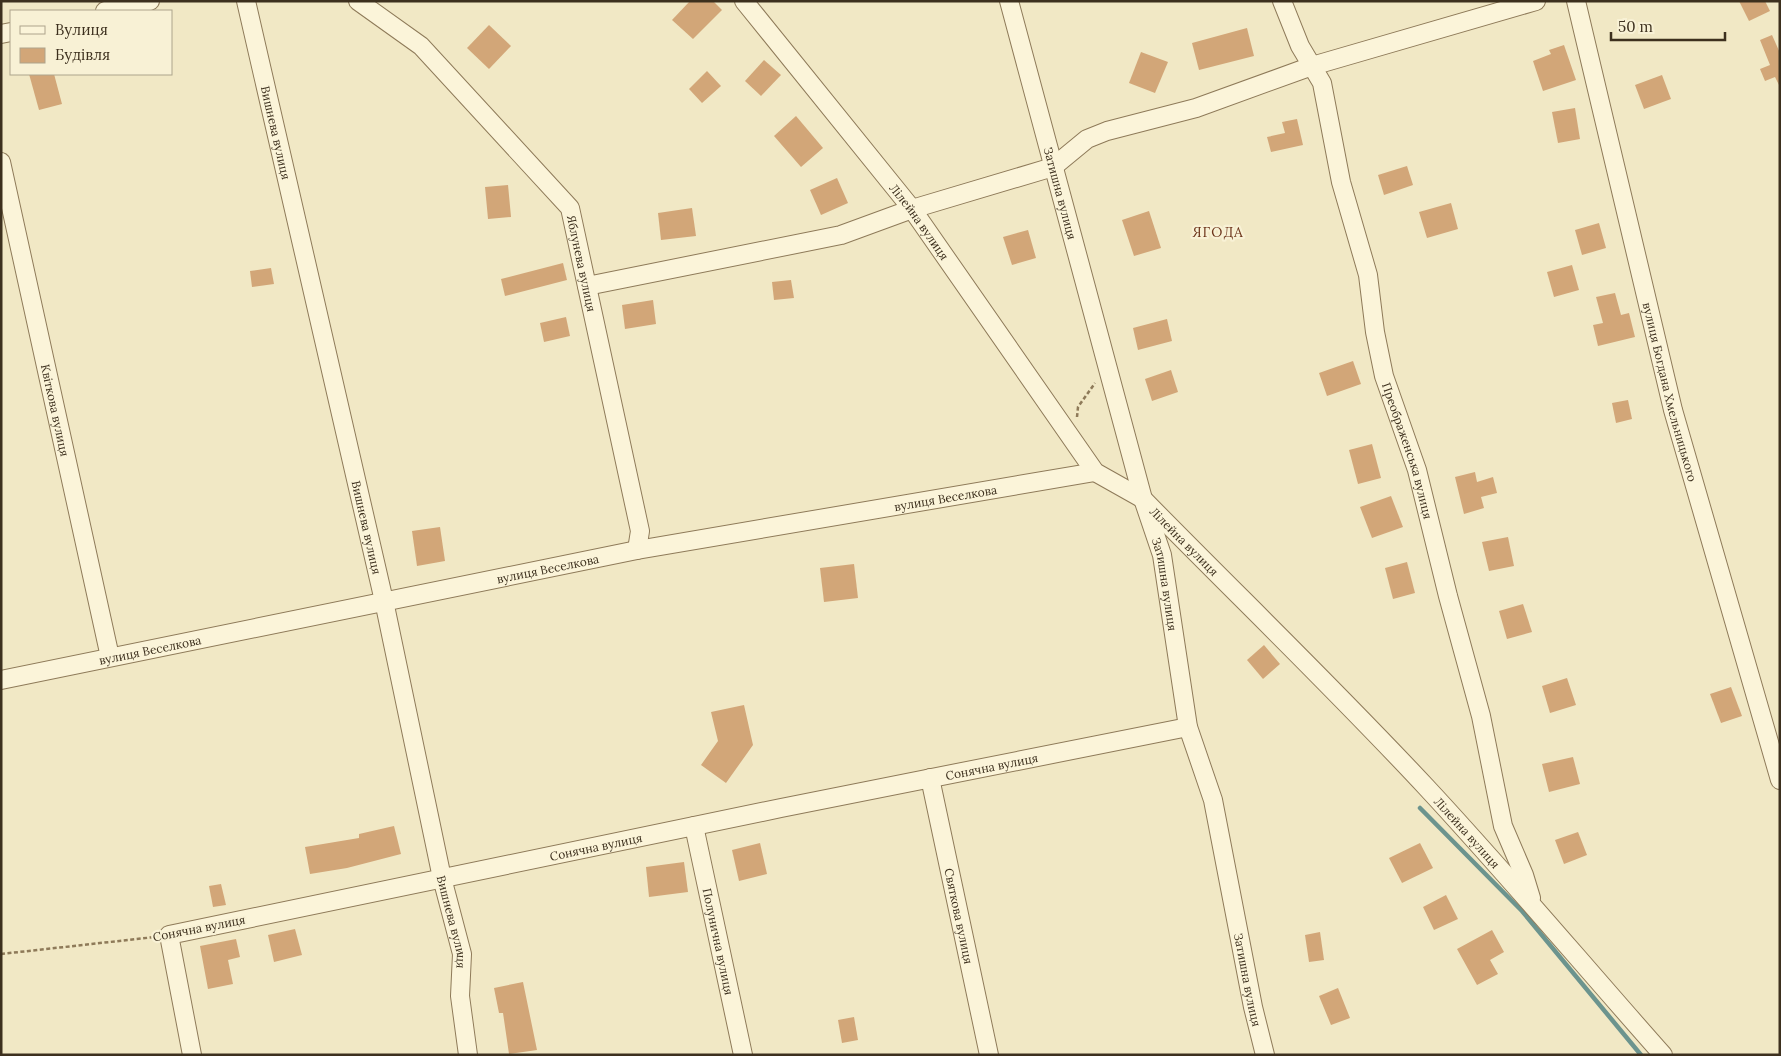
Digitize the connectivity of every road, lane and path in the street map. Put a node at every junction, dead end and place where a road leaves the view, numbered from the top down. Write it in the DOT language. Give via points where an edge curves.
graph roads {
  1 [pos="150,1"];
  2 [pos="246,1"];
  3 [pos="358,1"];
  4 [pos="744,1"];
  5 [pos="1009,1"];
  6 [pos="1282,1"];
  7 [pos="1536,1"];
  8 [pos="1576,1"];
  9 [pos="110,10"];
  10 [pos="1312,66"];
  11 [pos="1,162"];
  12 [pos="1053,167"];
  13 [pos="912,209"];
  14 [pos="587,286"];
  15 [pos="1095,472"];
  16 [pos="1143,499"];
  17 [pos="637,550"];
  18 [pos="384,601"];
  19 [pos="110,657"];
  20 [pos="1,680"];
  21 [pos="1188,727"];
  22 [pos="930,778"];
  23 [pos="1780,780"];
  24 [pos="694,826"];
  25 [pos="442,878"];
  26 [pos="1532,903"];
  27 [pos="169,935"];
  28 [pos="1,954"];
  29 [pos="192,1055"];
  30 [pos="468,1055"];
  31 [pos="743,1055"];
  32 [pos="989,1055"];
  33 [pos="1265,1055"];
  34 [pos="1663,1055"];
  1 -- 9 [label="street"];
  2 -- 18 [label="street, Вишнева вулиця"];
  3 -- 14 [label="street, Яблунева вулиця" via="421,46 570,208"];
  4 -- 13 [label="street, Лілейна вулиця"];
  5 -- 12 [label="street, Затишна вулиця"];
  6 -- 10 [label="street, Преображенська вулиця" via="1300,46"];
  7 -- 10 [label="street"];
  8 -- 23 [label="street, вулиця Богдана Хмельницького" via="1674,410"];
  10 -- 12 [label="street" via="1196,108 1087,139"];
  10 -- 26 [label="street, Преображенська вулиця" via="1322,83 1341,182 1368,276 1384,376 1417,470 1481,716 1503,826"];
  11 -- 19 [label="street, Квіткова вулиця"];
  12 -- 13 [label="street"];
  12 -- 16 [label="street, Затишна вулиця"];
  13 -- 14 [label="street" via="841,235"];
  13 -- 15 [label="street, Лілейна вулиця"];
  14 -- 17 [label="street, Яблунева вулиця" via="640,531"];
  15 -- 16 [label="street, Лілейна вулиця"];
  15 -- 17 [label="street, вулиця Веселкова"];
  16 -- 21 [label="street, Затишна вулиця" via="1162,555"];
  16 -- 26 [label="street, Лілейна вулиця" via="1426,787"];
  17 -- 18 [label="street, вулиця Веселкова"];
  18 -- 19 [label="street, вулиця Веселкова"];
  18 -- 25 [label="street, Вишнева вулиця"];
  19 -- 20 [label="street, вулиця Веселкова"];
  21 -- 22 [label="street, Сонячна вулиця"];
  21 -- 33 [label="street, Затишна вулиця" via="1213,800 1252,1006"];
  22 -- 24 [label="street, Сонячна вулиця"];
  22 -- 32 [label="street, Святкова вулиця"];
  24 -- 25 [label="street, Сонячна вулиця"];
  24 -- 31 [label="street, Полунична вулиця"];
  25 -- 27 [label="street, Сонячна вулиця"];
  25 -- 30 [label="street, Вишнева вулиця" via="462,954 460,996"];
  26 -- 34 [label="street, Лілейна вулиця" via="1560,940"];
  27 -- 28 [label="path, Сонячна вулиця"];
  27 -- 29 [label="street"];
}
